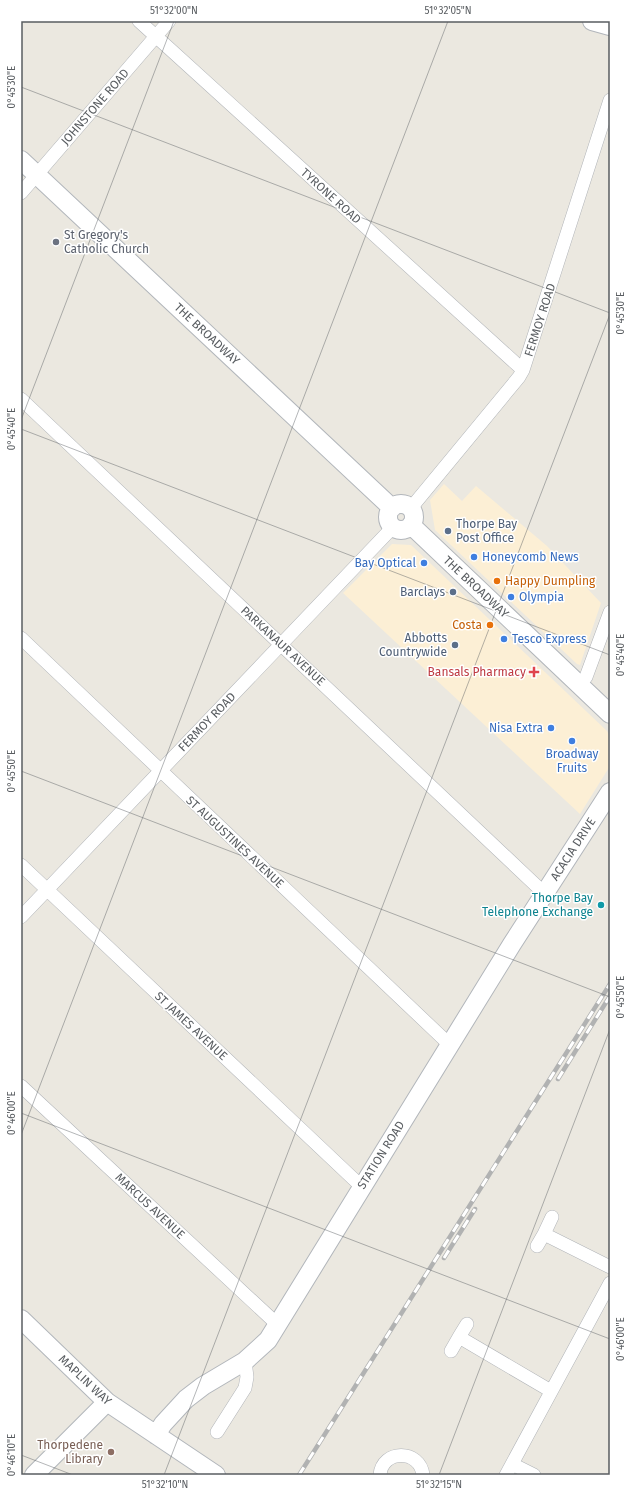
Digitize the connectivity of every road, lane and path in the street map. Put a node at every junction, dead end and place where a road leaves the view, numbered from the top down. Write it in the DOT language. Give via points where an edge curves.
graph roads {
  1 [pos="139,21"];
  2 [pos="169,21"];
  3 [pos="592,21"];
  4 [pos="610,26"];
  5 [pos="156,36"];
  6 [pos="610,100"];
  7 [pos="21,160"];
  8 [pos="36,174"];
  9 [pos="21,193"];
  10 [pos="523,370"];
  11 [pos="21,400"];
  12 [pos="392,508"];
  13 [pos="411,517"];
  14 [pos="393,527"];
  15 [pos="610,612"];
  16 [pos="21,638"];
  17 [pos="281,644"];
  18 [pos="579,685"];
  19 [pos="610,714"];
  20 [pos="160,771"];
  21 [pos="609,794"];
  22 [pos="21,865"];
  23 [pos="47,890"];
  24 [pos="544,893"];
  25 [pos="21,917"];
  26 [pos="512,944"];
  27 [pos="450,1045"];
  28 [pos="21,1086"];
  29 [pos="362,1187"];
  30 [pos="552,1218"];
  31 [pos="544,1234"];
  32 [pos="537,1246"];
  33 [pos="610,1267"];
  34 [pos="610,1283"];
  35 [pos="21,1319"];
  36 [pos="467,1324"];
  37 [pos="278,1326"];
  38 [pos="459,1338"];
  39 [pos="451,1351"];
  40 [pos="245,1361"];
  41 [pos="551,1391"];
  42 [pos="107,1402"];
  43 [pos="217,1432"];
  44 [pos="156,1435"];
  45 [pos="509,1469"];
  46 [pos="34,1475"];
  47 [pos="216,1475"];
  48 [pos="380,1475"];
  49 [pos="423,1475"];
  50 [pos="534,1475"];
  1 -- 5 [label="street, TYRONE ROAD"];
  2 -- 5 [label="street, JOHNSTONE ROAD"];
  3 -- 4 [label="street"];
  5 -- 8 [label="street, JOHNSTONE ROAD"];
  5 -- 10 [label="street, TYRONE ROAD"];
  6 -- 10 [label="street, FERMOY ROAD"];
  7 -- 8 [label="street, THE BROADWAY"];
  8 -- 9 [label="street, JOHNSTONE ROAD"];
  8 -- 12 [label="street, THE BROADWAY"];
  10 -- 13 [label="street, FERMOY ROAD"];
  11 -- 17 [label="street, PARKANAUR AVENUE"];
  12 -- 13 [label="street" via="405,504"];
  12 -- 14 [label="street" via="388,516"];
  13 -- 14 [label="street" via="406,529"];
  13 -- 18 [label="street, THE BROADWAY"];
  14 -- 17 [label="street, FERMOY ROAD"];
  15 -- 18 [label="street" via="586,677"];
  16 -- 20 [label="street, ST AUGUSTINES AVENUE"];
  17 -- 20 [label="street, FERMOY ROAD"];
  17 -- 24 [label="street, PARKANAUR AVENUE"];
  18 -- 19 [label="street, THE BROADWAY"];
  20 -- 23 [label="street, FERMOY ROAD"];
  20 -- 27 [label="street, ST AUGUSTINES AVENUE"];
  21 -- 24 [label="street, ACACIA DRIVE"];
  22 -- 23 [label="street, ST JAMES AVENUE"];
  23 -- 25 [label="street, FERMOY ROAD"];
  23 -- 29 [label="street, ST JAMES AVENUE"];
  24 -- 26 [label="street, ACACIA DRIVE"];
  26 -- 27 [label="street, STATION ROAD"];
  27 -- 29 [label="street, STATION ROAD"];
  28 -- 37 [label="street, MARCUS AVENUE"];
  29 -- 37 [label="street, STATION ROAD"];
  30 -- 31 [label="street"];
  31 -- 32 [label="street"];
  31 -- 33 [label="street"];
  34 -- 41 [label="street"];
  35 -- 42 [label="street, MAPLIN WAY"];
  36 -- 38 [label="street"];
  37 -- 40 [label="street, STATION ROAD" via="268,1340"];
  38 -- 39 [label="street"];
  38 -- 41 [label="street"];
  40 -- 43 [label="street" via="245,1388"];
  40 -- 44 [label="street, STATION ROAD" via="186,1399"];
  41 -- 45 [label="street"];
  42 -- 44 [label="street, MAPLIN WAY"];
  42 -- 46 [label="street"];
  44 -- 47 [label="street, MAPLIN WAY"];
  45 -- 50 [label="street"];
  48 -- 49 [label="street" via="388,1459 400,1455 417,1462"];
}
